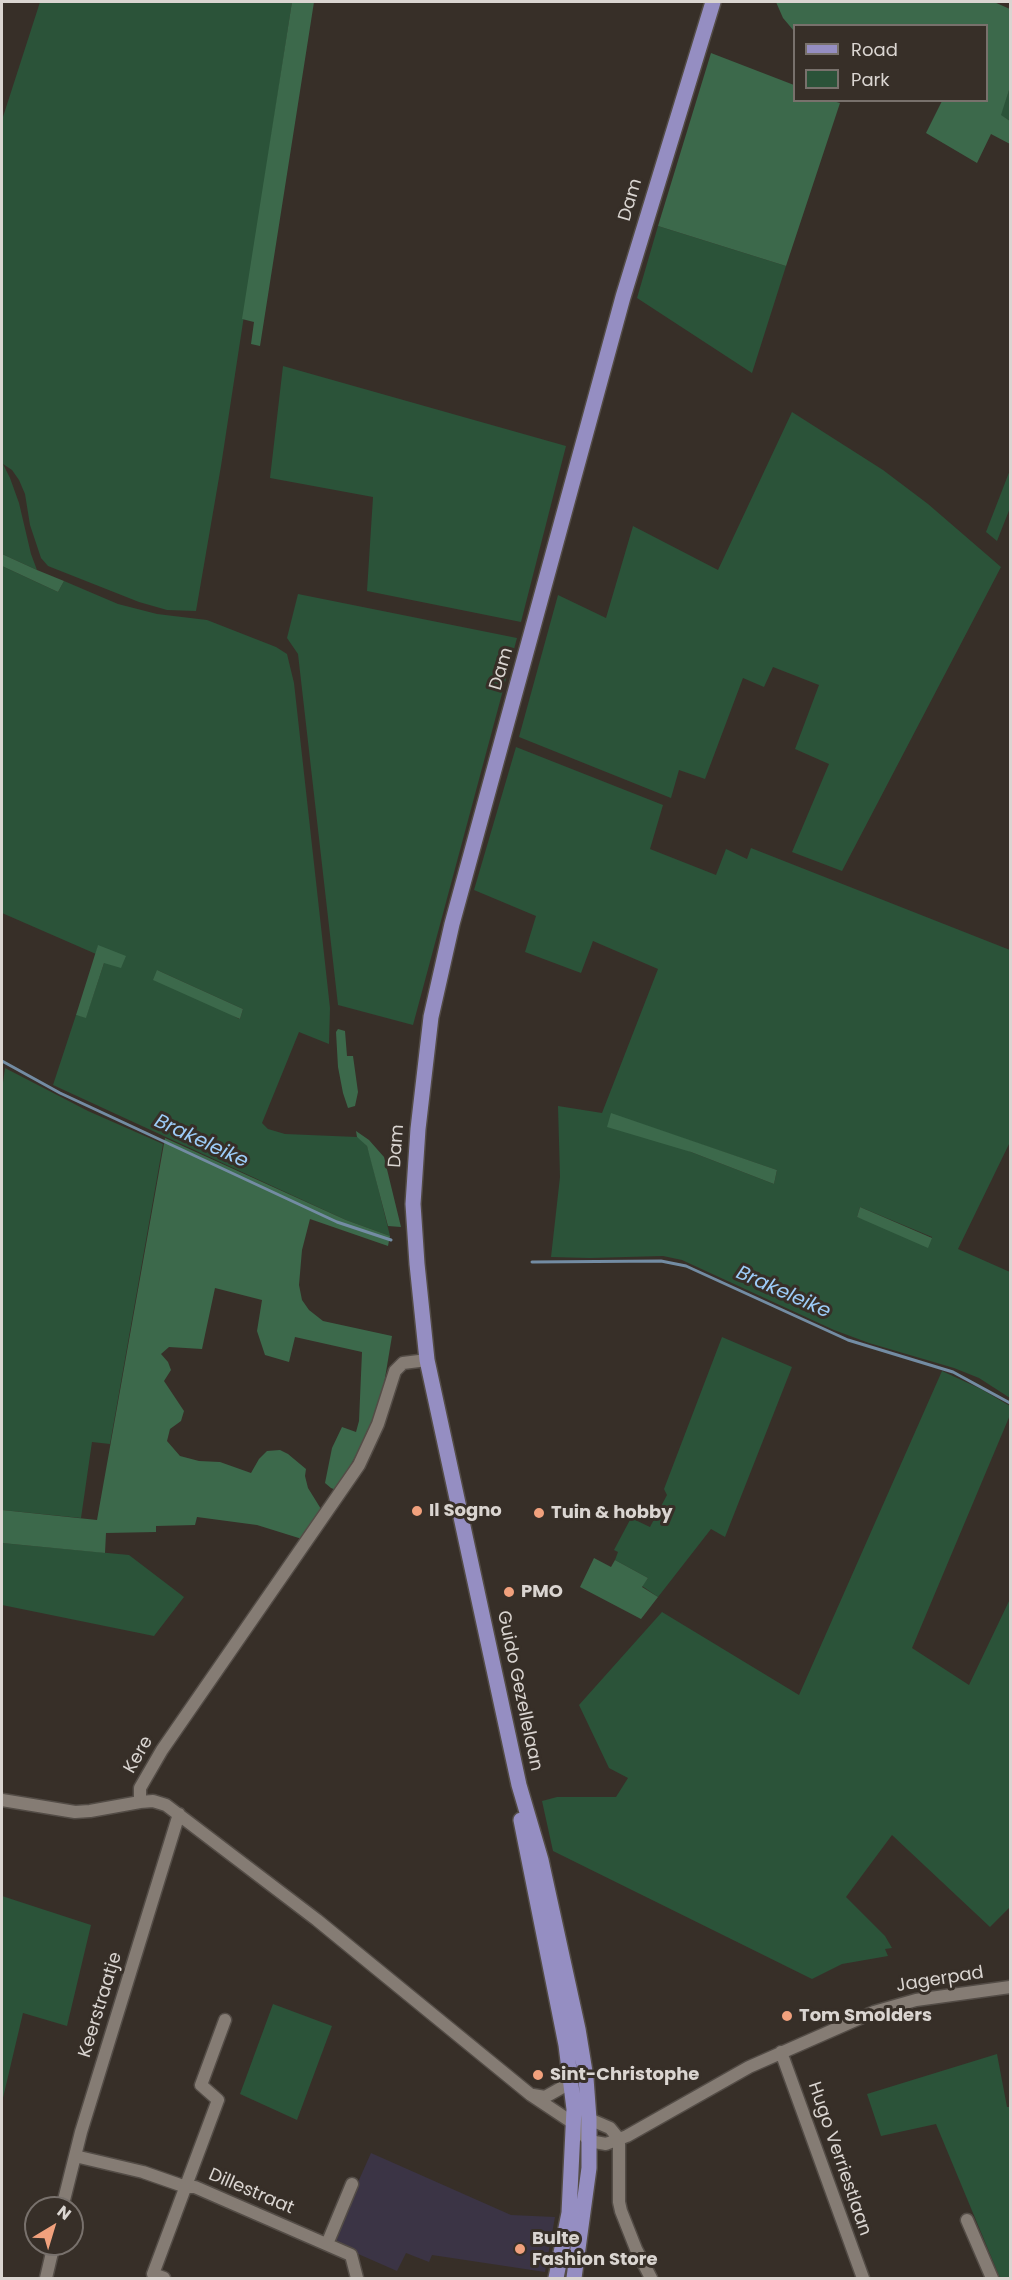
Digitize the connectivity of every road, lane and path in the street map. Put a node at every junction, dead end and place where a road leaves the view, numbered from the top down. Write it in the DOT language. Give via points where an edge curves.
graph roads {
  1 [pos="713,2"];
  2 [pos="427,1360"];
  3 [pos="2,1800"];
  4 [pos="140,1802"];
  5 [pos="179,1814"];
  6 [pos="561,1986"];
  7 [pos="1011,1987"];
  8 [pos="225,2020"];
  9 [pos="781,2052"];
  10 [pos="570,2084"];
  11 [pos="531,2095"];
  12 [pos="589,2119"];
  13 [pos="573,2123"];
  14 [pos="619,2139"];
  15 [pos="589,2141"];
  16 [pos="75,2156"];
  17 [pos="352,2184"];
  18 [pos="186,2187"];
  19 [pos="65,2196"];
  20 [pos="967,2220"];
  21 [pos="327,2244"];
  22 [pos="51,2256"];
  23 [pos="46,2278"];
  24 [pos="164,2278"];
  25 [pos="357,2278"];
  26 [pos="556,2278"];
  27 [pos="574,2278"];
  28 [pos="651,2278"];
  29 [pos="862,2278"];
  30 [pos="992,2278"];
  1 -- 2 [label="main road, Dam" via="623,297 460,892 431,1017 413,1204"];
  2 -- 4 [label="street, Kere" via="403,1363 395,1371 384,1408 359,1464 162,1750 140,1788"];
  2 -- 6 [label="main road, Guido Gezellelaan" via="519,1785 518,1802"];
  3 -- 4 [label="street" via="75,1812"];
  4 -- 5 [label="street, Kere" via="165,1805"];
  5 -- 11 [label="street, Kere"];
  5 -- 16 [label="street, Keerstraatje"];
  6 -- 10 [label="main road, Guido Gezellelaan"];
  6 -- 12 [label="main road, Guido Gezellelaan" via="582,2050"];
  7 -- 9 [label="street, Jagerpad" via="896,2004"];
  8 -- 18 [label="street" via="201,2085 218,2100"];
  9 -- 14 [label="street, Jagerpad"];
  9 -- 29 [label="street, Hugo Verriestlaan"];
  10 -- 11 [label="street" via="545,2097"];
  10 -- 13 [label="main road, Guido Gezellelaan"];
  11 -- 13 [label="street, Kere"];
  12 -- 13 [label="street"];
  12 -- 14 [label="street" via="610,2128"];
  12 -- 15 [label="main road, Guido Gezellelaan"];
  13 -- 15 [label="street, Kere"];
  13 -- 26 [label="main road, Guido Gezellelaan" via="569,2213"];
  14 -- 15 [label="street" via="606,2144"];
  14 -- 28 [label="street" via="621,2211"];
  15 -- 27 [label="main road, Guido Gezellelaan" via="584,2215"];
  16 -- 18 [label="street, Dillestraat"];
  16 -- 19 [label="street, Keerstraatje"];
  17 -- 21 [label="street"];
  18 -- 21 [label="street, Dillestraat" via="195,2187"];
  18 -- 24 [label="street" via="153,2274"];
  20 -- 30 [label="street"];
  21 -- 25 [label="street, Dillestraat" via="351,2255"];
  22 -- 23 [label="street"];
}
